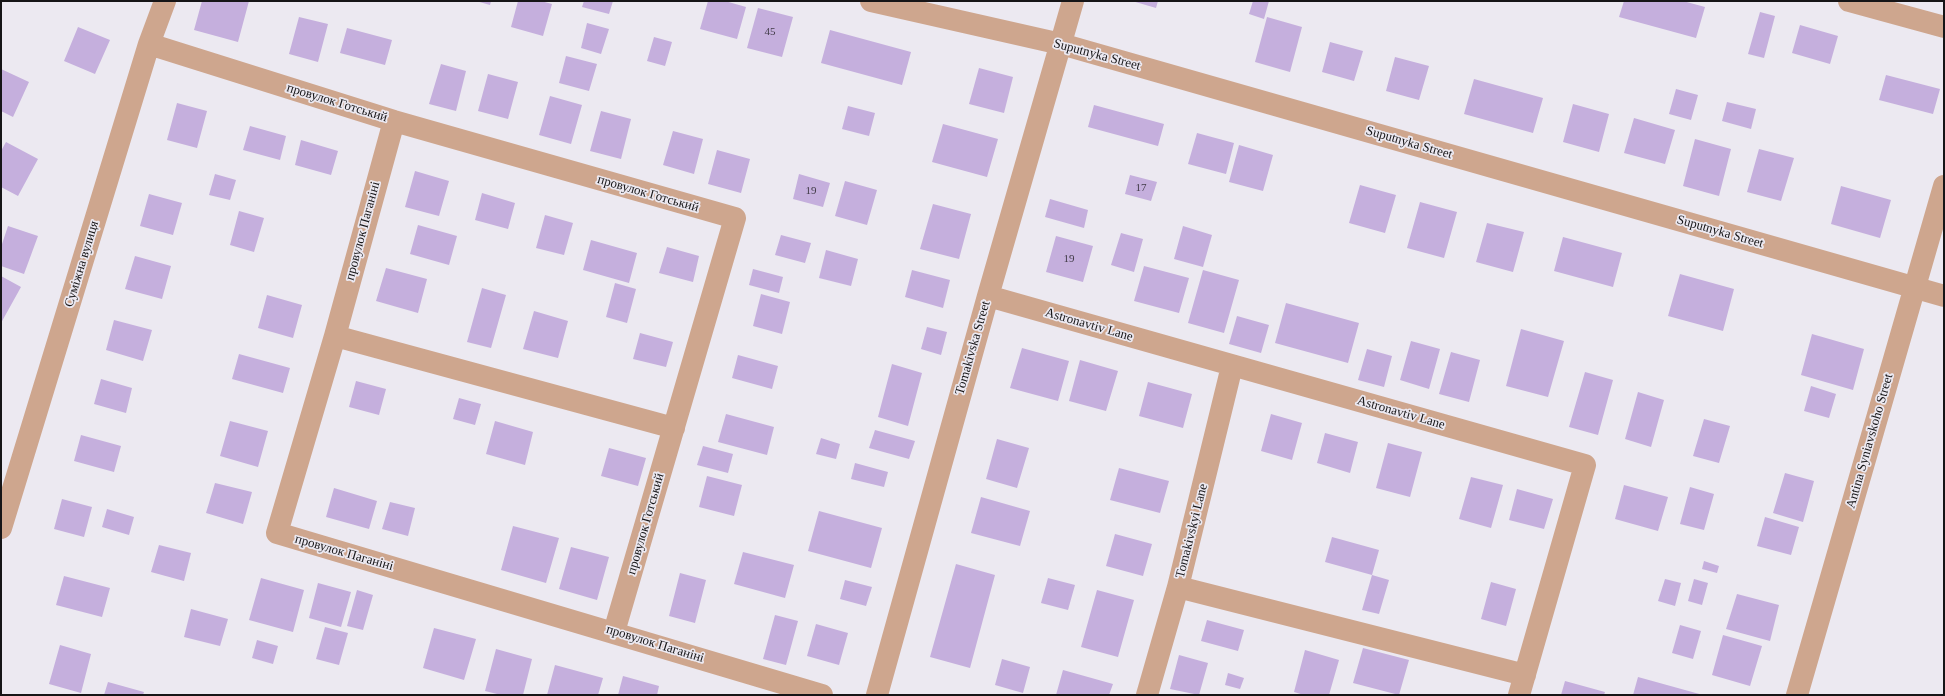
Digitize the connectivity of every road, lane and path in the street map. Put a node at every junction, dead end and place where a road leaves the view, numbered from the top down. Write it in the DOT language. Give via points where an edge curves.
graph roads {
  1 [pos="165,1"];
  2 [pos="871,1"];
  3 [pos="1073,1"];
  4 [pos="1849,1"];
  5 [pos="1944,27"];
  6 [pos="149,44"];
  7 [pos="1061,44"];
  8 [pos="394,121"];
  9 [pos="1944,186"];
  10 [pos="1914,287"];
  11 [pos="988,296"];
  12 [pos="1944,296"];
  13 [pos="335,336"];
  14 [pos="1232,366"];
  15 [pos="674,428"];
  16 [pos="1,528"];
  17 [pos="1178,588"];
  18 [pos="614,632"];
  19 [pos="1522,685"];
  20 [pos="822,695"];
  21 [pos="877,695"];
  22 [pos="1147,695"];
  23 [pos="1797,695"];
  1 -- 6 [label="street, Суміжна вулиця"];
  2 -- 7 [label="street, Suputnyka Street"];
  3 -- 7 [label="street, Tomakivska Street"];
  4 -- 5 [label="street"];
  6 -- 8 [label="street, провулок Готський"];
  6 -- 16 [label="street, Суміжна вулиця"];
  7 -- 10 [label="street, Suputnyka Street"];
  7 -- 11 [label="street, Tomakivska Street"];
  8 -- 13 [label="street, провулок Паганіні"];
  8 -- 15 [label="street, провулок Готський" via="735,218"];
  9 -- 10 [label="street, Antina Syniavskoho Street"];
  10 -- 12 [label="street, Suputnyka Street"];
  10 -- 23 [label="street, Antina Syniavskoho Street"];
  11 -- 14 [label="street, Astronavtiv Lane"];
  11 -- 21 [label="street, Tomakivska Street"];
  13 -- 15 [label="street"];
  13 -- 18 [label="street, провулок Паганіні" via="277,533"];
  14 -- 17 [label="street, Tomakivskyi Lane"];
  14 -- 19 [label="street, Astronavtiv Lane" via="1585,465"];
  15 -- 18 [label="street, провулок Готський"];
  17 -- 19 [label="street"];
  17 -- 22 [label="street, Tomakivskyi Lane"];
  18 -- 20 [label="street, провулок Паганіні"];
}
